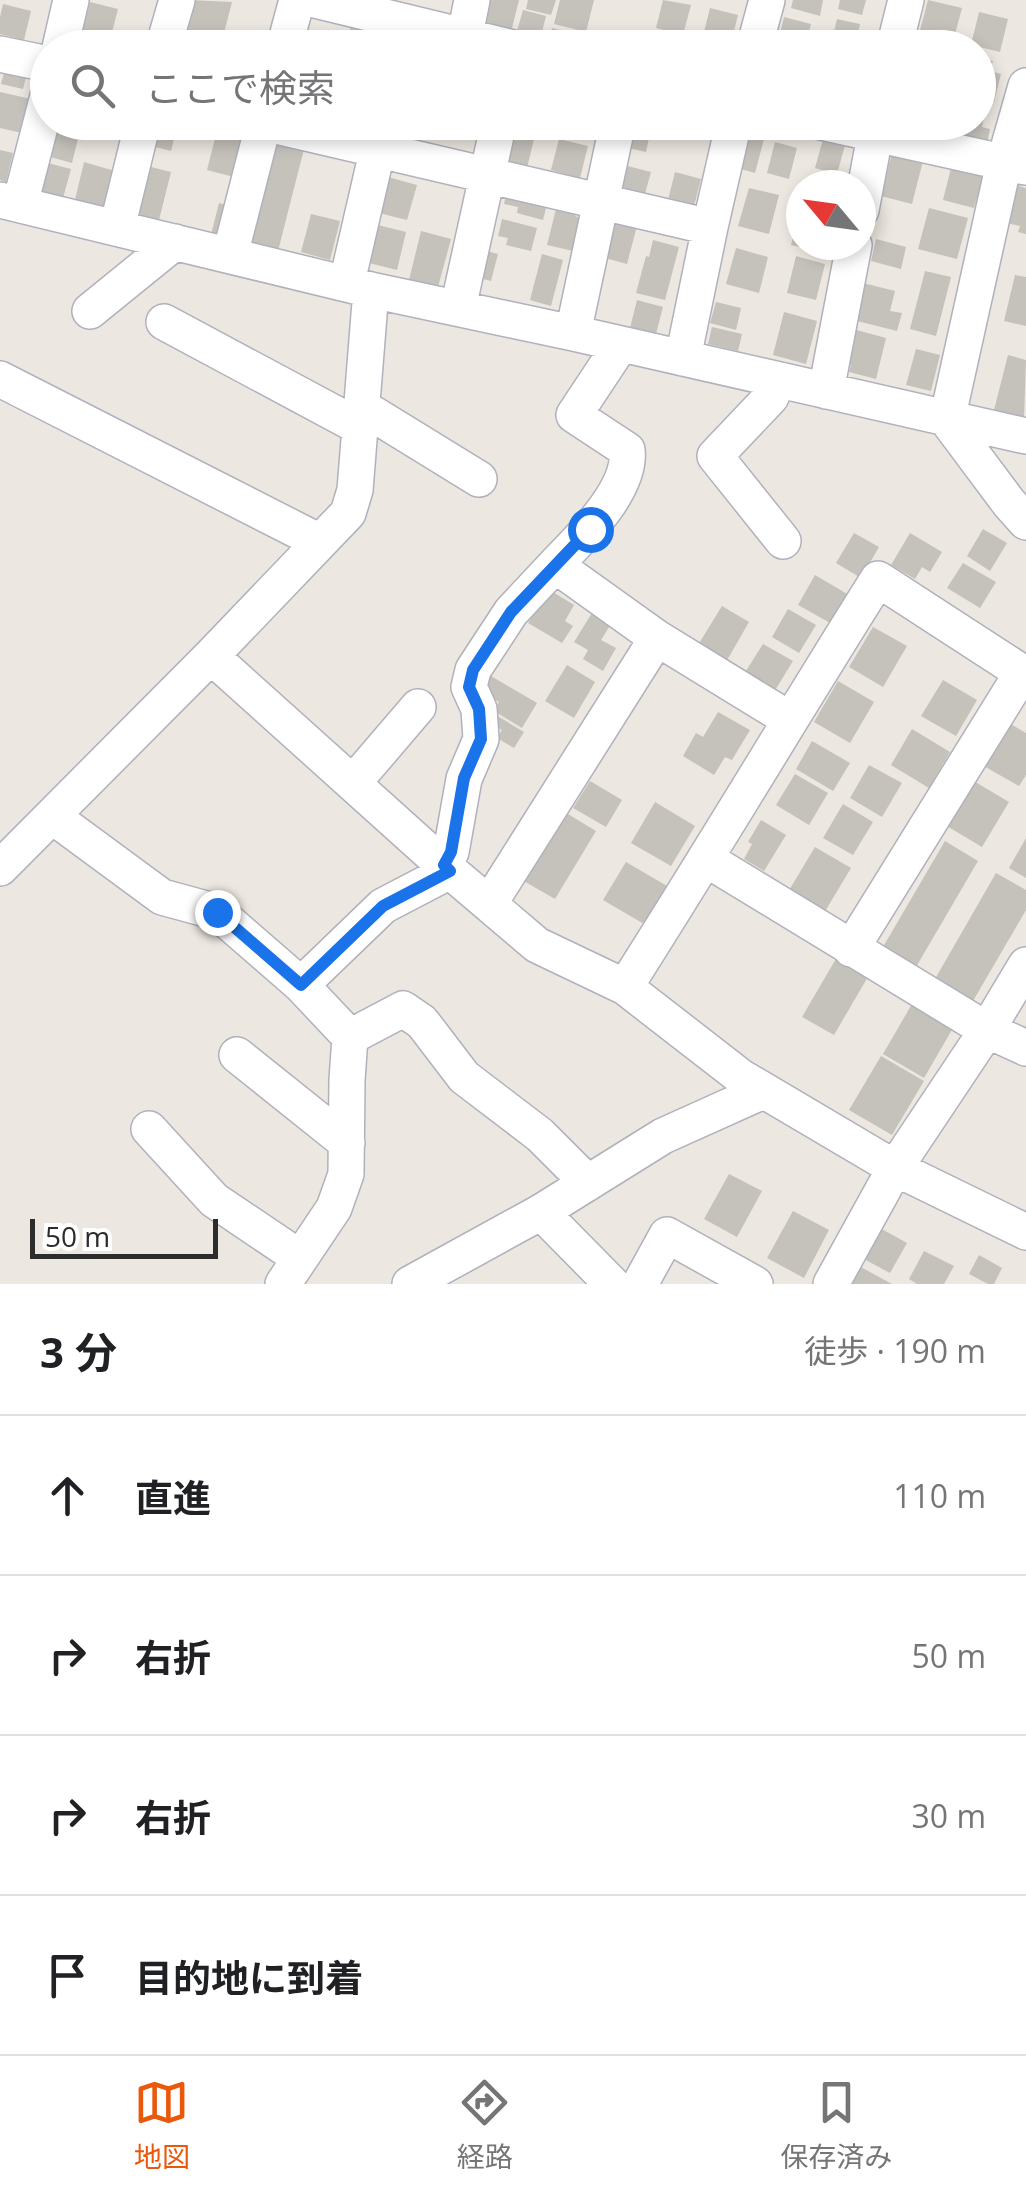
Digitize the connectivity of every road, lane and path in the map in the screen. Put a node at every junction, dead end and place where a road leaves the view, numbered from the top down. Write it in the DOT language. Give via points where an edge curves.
graph roads {
  1 [pos="71,0"];
  2 [pos="176,0"];
  3 [pos="298,0"];
  4 [pos="315,0"];
  5 [pos="472,0"];
  6 [pos="767,0"];
  7 [pos="906,0"];
  8 [pos="64,30"];
  9 [pos="168,30"];
  10 [pos="289,30"];
  11 [pos="390,30"];
  12 [pos="466,30"];
  13 [pos="759,30"];
  14 [pos="898,30"];
  15 [pos="0,54"];
  16 [pos="30,60"];
  17 [pos="1026,86"];
  18 [pos="32,140"];
  19 [pos="139,140"];
  20 [pos="258,140"];
  21 [pos="380,140"];
  22 [pos="392,140"];
  23 [pos="495,140"];
  24 [pos="614,140"];
  25 [pos="730,140"];
  26 [pos="872,140"];
  27 [pos="911,140"];
  28 [pos="1015,165"];
  29 [pos="867,170"];
  30 [pos="488,176"];
  31 [pos="600,200"];
  32 [pos="10,202"];
  33 [pos="710,226"];
  34 [pos="117,228"];
  35 [pos="175,242"];
  36 [pos="230,254"];
  37 [pos="851,260"];
  38 [pos="359,286"];
  39 [pos="458,308"];
  40 [pos="90,311"];
  41 [pos="164,322"];
  42 [pos="574,333"];
  43 [pos="621,344"];
  44 [pos="683,358"];
  45 [pos="0,379"];
  46 [pos="776,380"];
  47 [pos="826,391"];
  48 [pos="361,417"];
  49 [pos="948,420"];
  50 [pos="1026,436"];
  51 [pos="479,479"];
  52 [pos="1026,522"];
  53 [pos="782,541"];
  54 [pos="320,542"];
  55 [pos="555,564"];
  56 [pos="658,638"];
  57 [pos="211,656"];
  58 [pos="1024,674"];
  59 [pos="418,707"];
  60 [pos="789,720"];
  61 [pos="352,783"];
  62 [pos="52,816"];
  63 [pos="706,860"];
  64 [pos="0,868"];
  65 [pos="447,868"];
  66 [pos="489,904"];
  67 [pos="851,949"];
  68 [pos="1026,965"];
  69 [pos="301,985"];
  70 [pos="625,987"];
  71 [pos="986,1030"];
  72 [pos="350,1037"];
  73 [pos="1026,1048"];
  74 [pos="238,1054"];
  75 [pos="763,1090"];
  76 [pos="149,1130"];
  77 [pos="347,1143"];
  78 [pos="895,1168"];
  79 [pos="588,1183"];
  80 [pos="542,1212"];
  81 [pos="1026,1232"];
  82 [pos="292,1271"];
  83 [pos="410,1284"];
  84 [pos="612,1284"];
  85 [pos="640,1284"];
  86 [pos="755,1284"];
  87 [pos="831,1284"];
  1 -- 8 [label="street"];
  2 -- 9 [label="street"];
  3 -- 10 [label="street"];
  4 -- 11 [label="street"];
  5 -- 12 [label="street"];
  6 -- 13 [label="street"];
  7 -- 14 [label="street"];
  15 -- 16 [label="street"];
  17 -- 28 [label="street"];
  18 -- 32 [label="street"];
  19 -- 34 [label="street"];
  20 -- 36 [label="street"];
  21 -- 38 [label="street"];
  22 -- 30 [label="street"];
  23 -- 30 [label="street"];
  24 -- 31 [label="street"];
  25 -- 33 [label="street"];
  26 -- 29 [label="street"];
  27 -- 28 [label="street"];
  28 -- 49 [label="street"];
  30 -- 31 [label="street"];
  30 -- 39 [label="street"];
  31 -- 33 [label="street"];
  31 -- 42 [label="street"];
  32 -- 34 [label="street"];
  33 -- 44 [label="street"];
  34 -- 35 [label="street"];
  35 -- 36 [label="street"];
  35 -- 40 [label="street"];
  36 -- 38 [label="street"];
  37 -- 47 [label="street"];
  38 -- 39 [label="street"];
  38 -- 48 [label="street"];
  39 -- 42 [label="street"];
  41 -- 48 [label="street"];
  42 -- 43 [label="street"];
  43 -- 44 [label="street"];
  43 -- 55 [label="street" via="574,414 627,450 629,464 590,529"];
  44 -- 46 [label="street"];
  45 -- 54 [label="street"];
  46 -- 47 [label="street"];
  46 -- 53 [label="street" via="772,396 715,456"];
  47 -- 49 [label="street"];
  48 -- 51 [label="street"];
  48 -- 54 [label="street" via="348,514"];
  49 -- 50 [label="street"];
  49 -- 52 [label="street"];
  54 -- 57 [label="street"];
  55 -- 56 [label="street"];
  55 -- 65 [label="street" via="511,612 473,670 469,687 481,739 464,778"];
  56 -- 60 [label="street"];
  56 -- 66 [label="street"];
  57 -- 61 [label="street"];
  57 -- 62 [label="street"];
  58 -- 60 [label="street" via="878,579"];
  58 -- 67 [label="street"];
  59 -- 61 [label="street"];
  60 -- 63 [label="street"];
  61 -- 65 [label="street"];
  62 -- 64 [label="street"];
  62 -- 69 [label="street" via="162,897 217,912"];
  63 -- 67 [label="street"];
  63 -- 70 [label="street"];
  65 -- 66 [label="street"];
  65 -- 69 [label="street" via="383,906"];
  66 -- 70 [label="street" via="537,945"];
  67 -- 71 [label="street"];
  68 -- 71 [label="street"];
  69 -- 72 [label="street"];
  70 -- 75 [label="street"];
  71 -- 73 [label="street"];
  71 -- 78 [label="street"];
  72 -- 77 [label="street"];
  72 -- 79 [label="street" via="403,1009 422,1022 464,1076"];
  74 -- 77 [label="street"];
  75 -- 78 [label="street"];
  75 -- 79 [label="street" via="663,1136"];
  76 -- 82 [label="street"];
  77 -- 82 [label="street" via="346,1174 334,1208"];
  78 -- 81 [label="street"];
  78 -- 87 [label="street"];
  79 -- 80 [label="street"];
  80 -- 83 [label="street"];
  80 -- 84 [label="street"];
  85 -- 86 [label="street" via="667,1235"];
}
